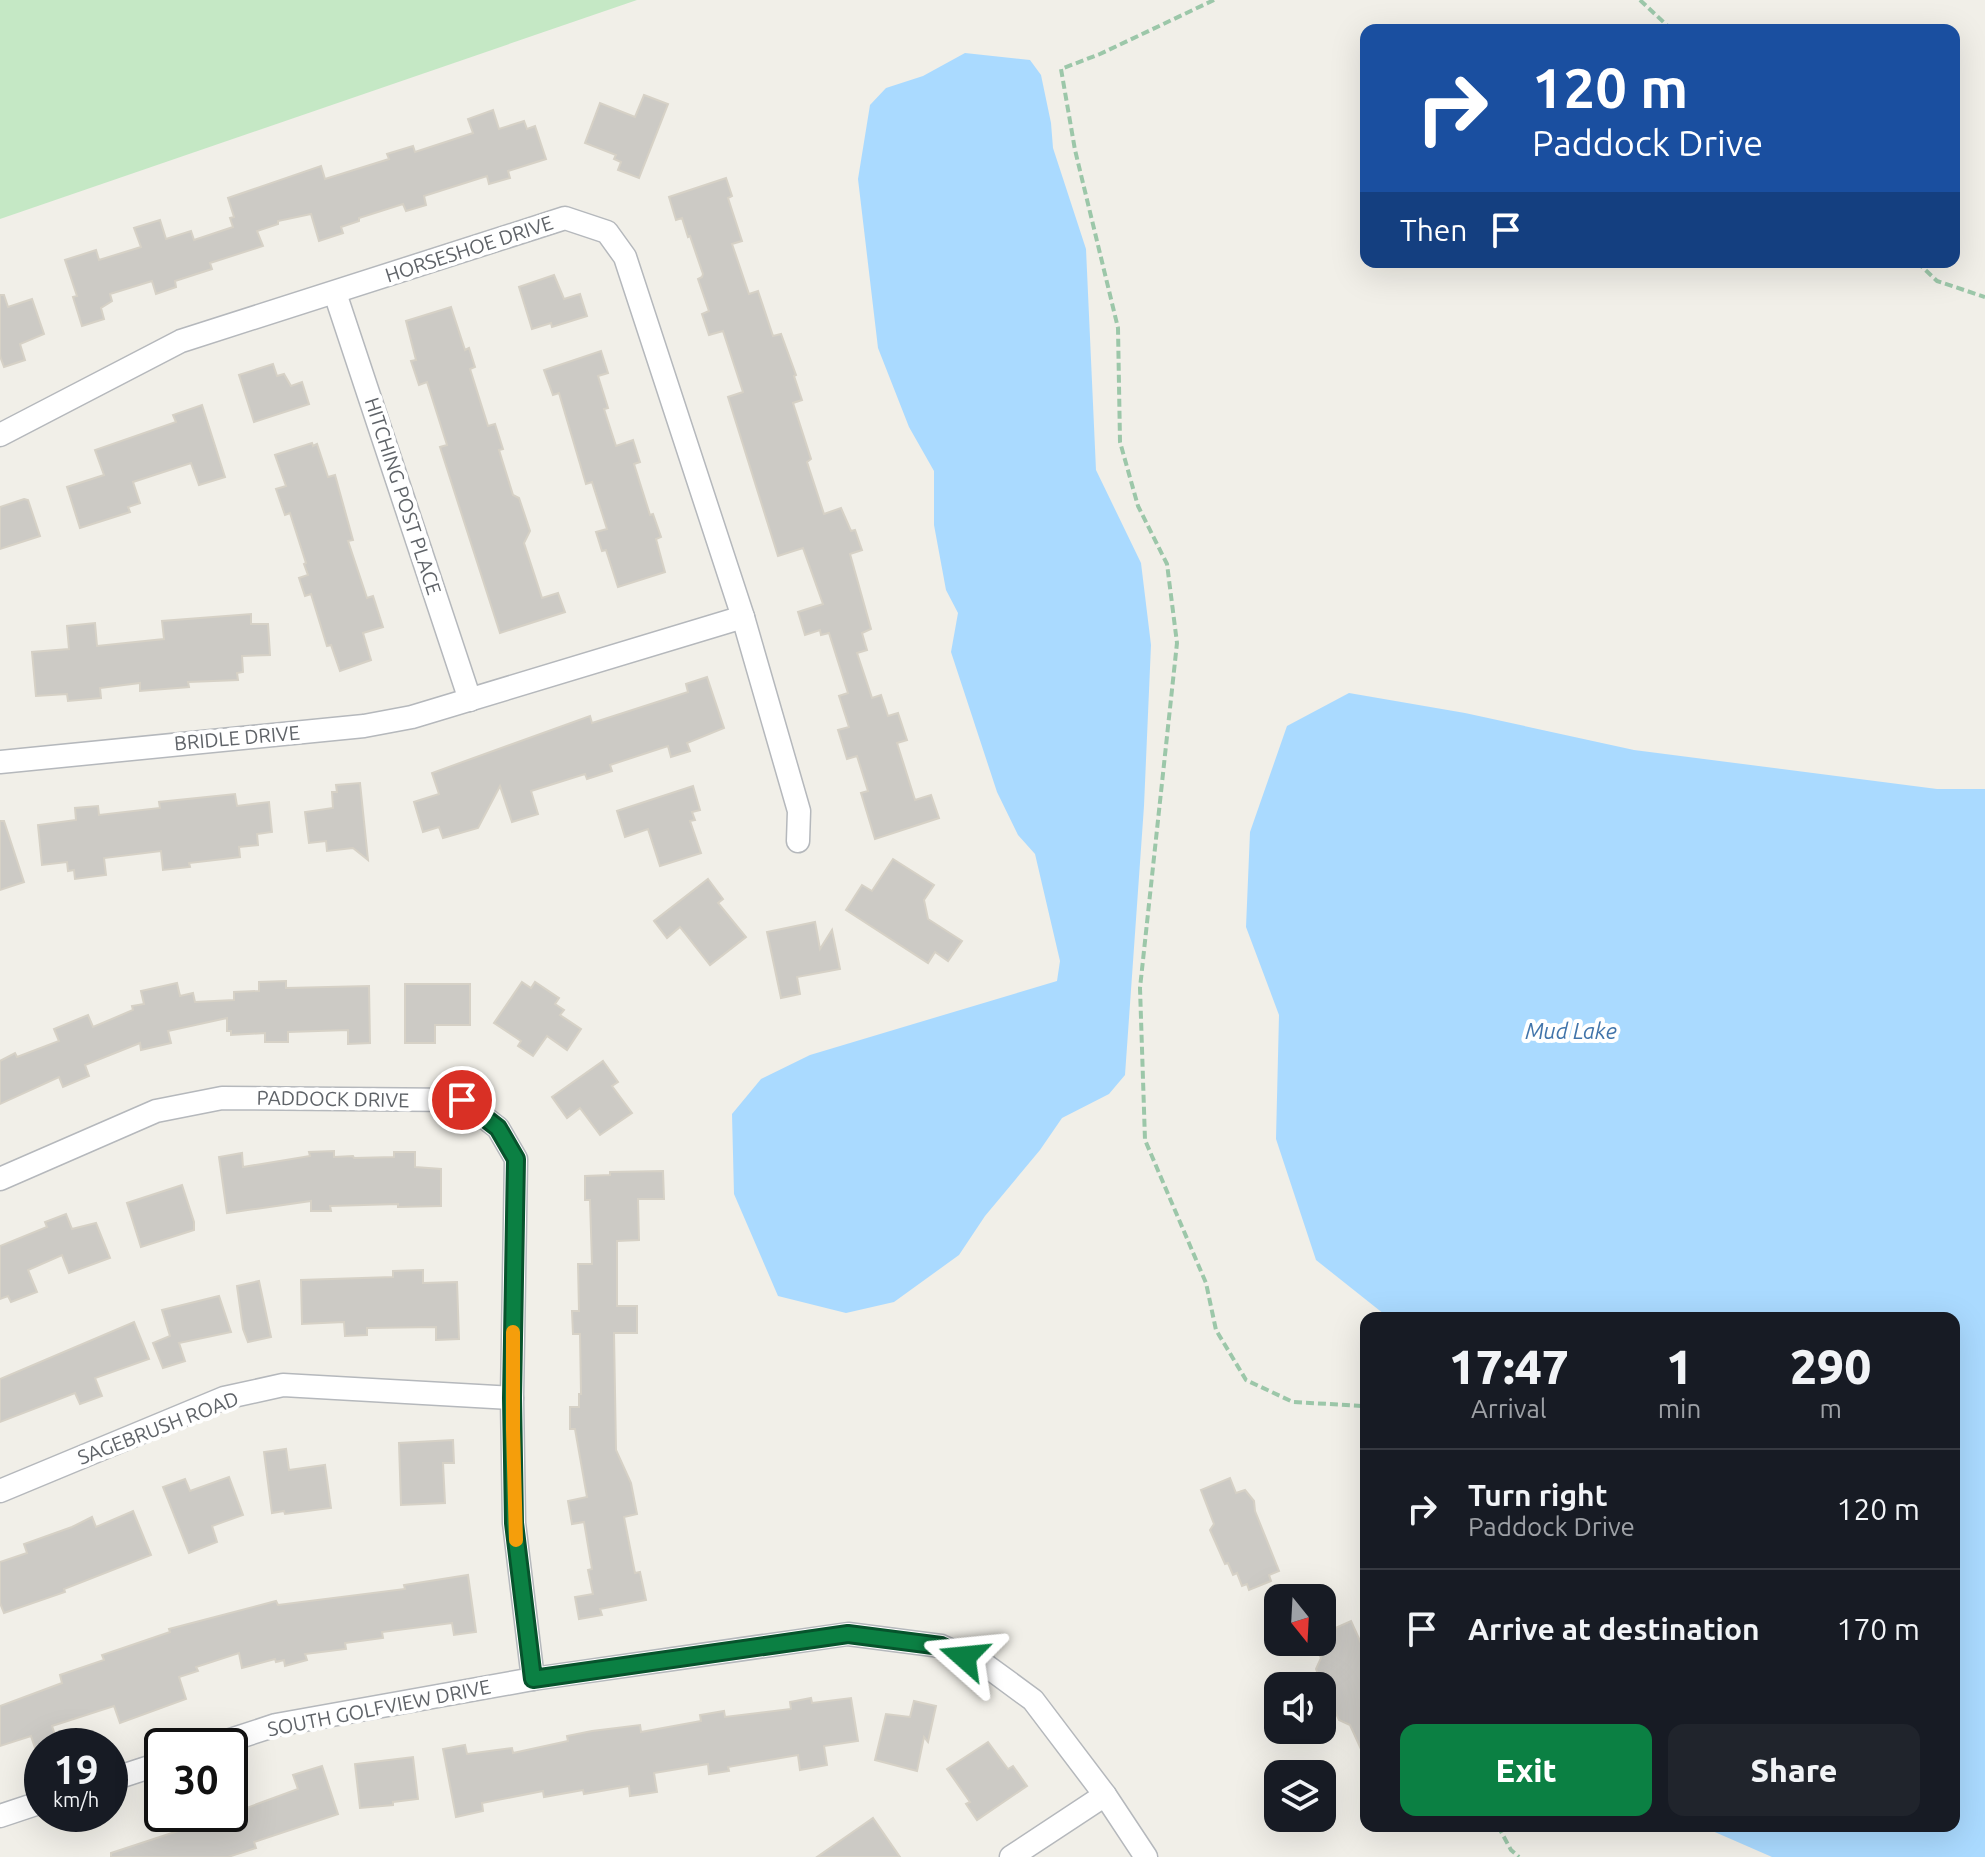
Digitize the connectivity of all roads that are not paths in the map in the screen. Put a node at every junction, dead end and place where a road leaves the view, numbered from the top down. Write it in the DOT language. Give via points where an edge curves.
graph roads {
  1 [pos="335,293"];
  2 [pos="0,435"];
  3 [pos="743,617"];
  4 [pos="470,700"];
  5 [pos="0,762"];
  6 [pos="798,841"];
  7 [pos="0,1179"];
  8 [pos="512,1398"];
  9 [pos="0,1491"];
  10 [pos="533,1679"];
  11 [pos="248,1734"];
  12 [pos="1105,1795"];
  13 [pos="24,1808"];
  14 [pos="0,1816"];
  15 [pos="1011,1857"];
  16 [pos="1146,1857"];
  1 -- 2 [label="street, HORSESHOE DRIVE" via="181,341"];
  1 -- 3 [label="street, HORSESHOE DRIVE" via="565,218 607,232 625,257"];
  1 -- 4 [label="street, HITCHING POST PLACE"];
  3 -- 4 [label="street"];
  3 -- 6 [label="street, HORSESHOE DRIVE" via="799,811"];
  4 -- 5 [label="street, BRIDLE DRIVE" via="364,726"];
  7 -- 8 [label="street, PADDOCK DRIVE" via="156,1111 222,1098 462,1100 498,1128 516,1159"];
  8 -- 9 [label="street, SAGEBRUSH ROAD" via="283,1385 224,1398"];
  8 -- 10 [label="street, PADDOCK DRIVE" via="514,1523"];
  10 -- 11 [label="street, SOUTH GOLFVIEW DRIVE"];
  10 -- 12 [label="street, SOUTH GOLFVIEW DRIVE" via="848,1634 941,1646 988,1667 1033,1700"];
  12 -- 15 [label="street"];
  12 -- 16 [label="street, SOUTH GOLFVIEW DRIVE"];
  13 -- 14 [label="street"];
}
